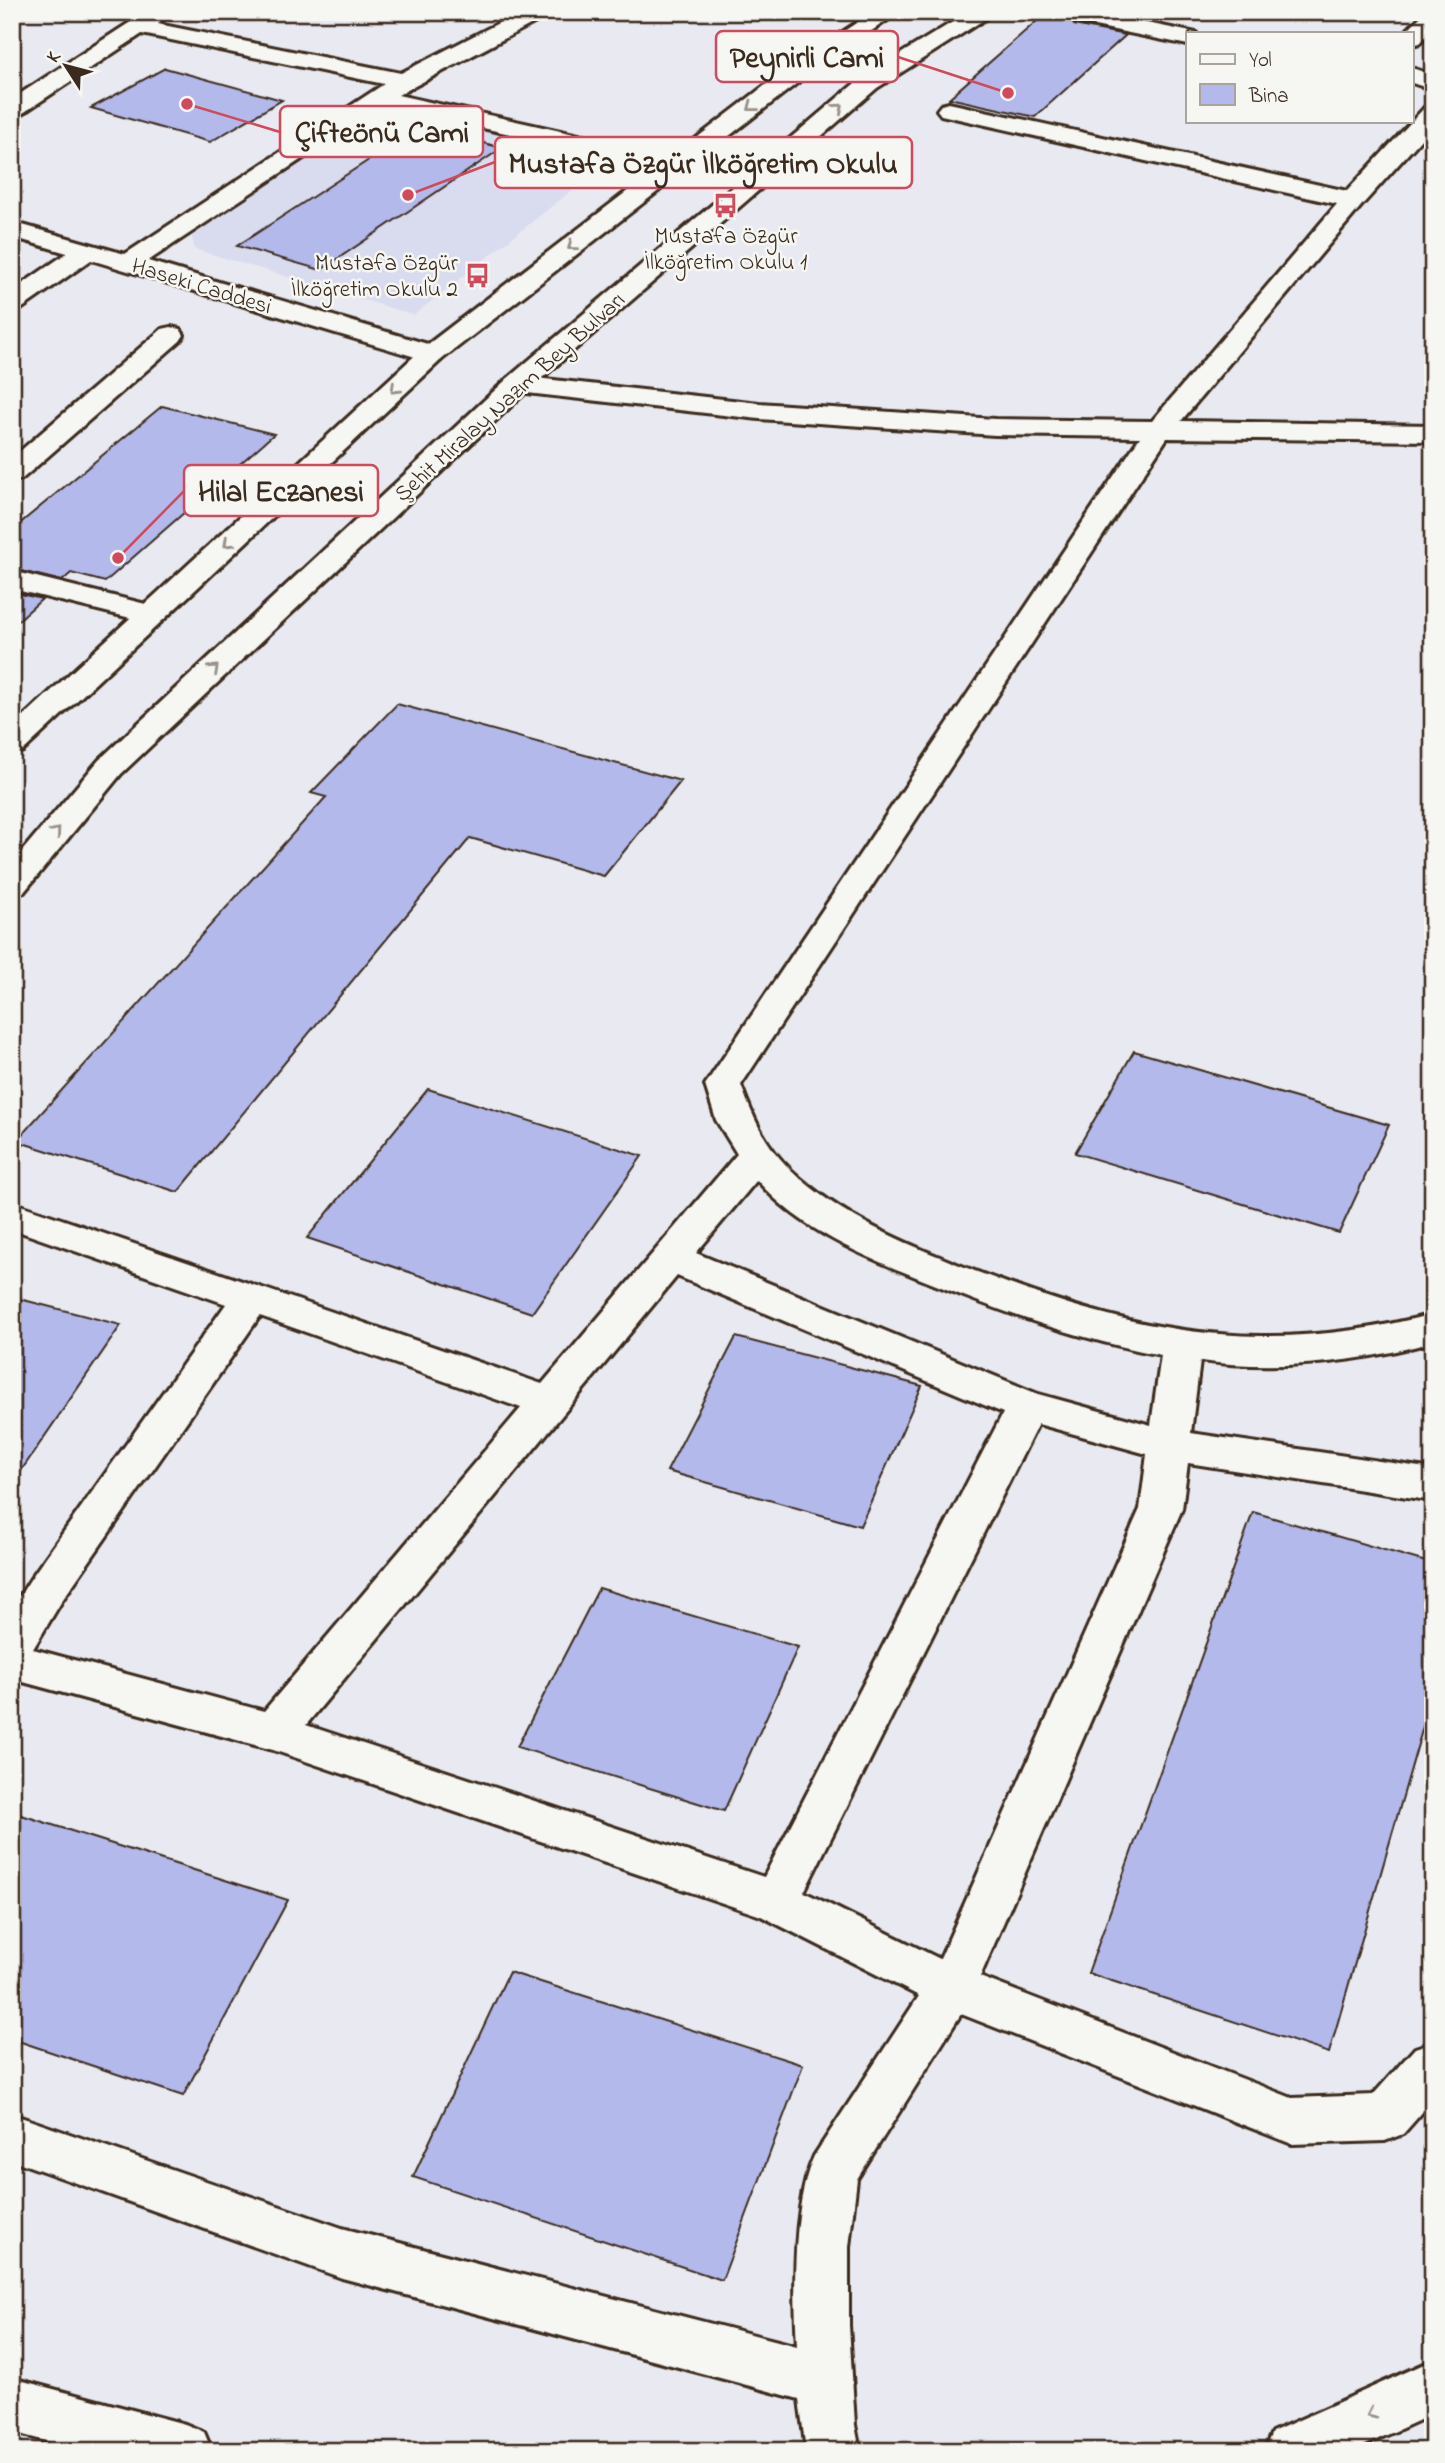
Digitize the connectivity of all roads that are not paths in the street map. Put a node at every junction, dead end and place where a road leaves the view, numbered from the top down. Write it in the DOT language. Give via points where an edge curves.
graph roads {
  1 [pos="161,12"];
  2 [pos="537,12"];
  3 [pos="888,12"];
  4 [pos="985,12"];
  5 [pos="1083,17"];
  6 [pos="1433,17"];
  7 [pos="139,27"];
  8 [pos="1414,36"];
  9 [pos="1186,38"];
  10 [pos="1414,76"];
  11 [pos="404,81"];
  12 [pos="1433,83"];
  13 [pos="379,98"];
  14 [pos="12,110"];
  15 [pos="949,110"];
  16 [pos="1433,112"];
  17 [pos="678,164"];
  18 [pos="1353,200"];
  19 [pos="12,229"];
  20 [pos="86,251"];
  21 [pos="129,263"];
  22 [pos="12,269"];
  23 [pos="46,280"];
  24 [pos="12,303"];
  25 [pos="171,335"];
  26 [pos="432,355"];
  27 [pos="518,384"];
  28 [pos="1158,431"];
  29 [pos="1433,433"];
  30 [pos="18,461"];
  31 [pos="12,580"];
  32 [pos="151,614"];
  33 [pos="12,744"];
  34 [pos="12,885"];
  35 [pos="757,1155"];
  36 [pos="12,1215"];
  37 [pos="670,1258"];
  38 [pos="252,1298"];
  39 [pos="1433,1328"];
  40 [pos="1182,1345"];
  41 [pos="550,1402"];
  42 [pos="1027,1406"];
  43 [pos="1169,1445"];
  44 [pos="1433,1485"];
  45 [pos="12,1646"];
  46 [pos="12,1661"];
  47 [pos="273,1732"];
  48 [pos="776,1901"];
  49 [pos="951,1988"];
  50 [pos="1433,2064"];
  51 [pos="12,2137"];
  52 [pos="825,2380"];
  53 [pos="1433,2386"];
  54 [pos="12,2405"];
  55 [pos="185,2451"];
  56 [pos="833,2451"];
  57 [pos="1291,2451"];
  1 -- 7 [label="street"];
  2 -- 11 [label="street"];
  3 -- 17 [label="street, one-way" via="797,72"];
  27 -- 4 [label="street, Şehit Miralay Nazım Bey Bulvarı, one-way" via="869,83"];
  5 -- 9 [label="street"];
  6 -- 8 [label="street"];
  7 -- 11 [label="street"];
  7 -- 14 [label="street"];
  10 -- 12 [label="street"];
  11 -- 13 [label="street"];
  13 -- 17 [label="street"];
  13 -- 21 [label="street"];
  15 -- 18 [label="street"];
  16 -- 18 [label="street"];
  17 -- 26 [label="street, one-way"];
  18 -- 28 [label="street"];
  19 -- 20 [label="street, Haseki Caddesi"];
  20 -- 21 [label="street, Haseki Caddesi"];
  20 -- 23 [label="street"];
  21 -- 26 [label="street, Haseki Caddesi"];
  22 -- 23 [label="street"];
  23 -- 24 [label="street"];
  25 -- 30 [label="street"];
  26 -- 32 [label="street, one-way"];
  27 -- 28 [label="street" via="786,413 995,427"];
  34 -- 27 [label="street, Şehit Miralay Nazım Bey Bulvarı, one-way" via="110,767"];
  28 -- 29 [label="street"];
  28 -- 35 [label="street" via="723,1085 736,1120"];
  31 -- 32 [label="street"];
  32 -- 33 [label="street"];
  35 -- 37 [label="street"];
  35 -- 40 [label="street" via="804,1202 863,1240 1082,1324"];
  36 -- 38 [label="street"];
  37 -- 41 [label="street"];
  37 -- 42 [label="street"];
  38 -- 41 [label="street"];
  38 -- 45 [label="street" via="48,1587"];
  39 -- 40 [label="street" via="1395,1340 1312,1352"];
  40 -- 43 [label="street"];
  41 -- 47 [label="street"];
  42 -- 43 [label="street"];
  42 -- 48 [label="street"];
  43 -- 44 [label="street"];
  43 -- 49 [label="street" via="1161,1508"];
  46 -- 47 [label="street"];
  47 -- 48 [label="street"];
  48 -- 49 [label="street"];
  49 -- 50 [label="street" via="1292,2121 1385,2118"];
  49 -- 52 [label="street" via="832,2173 823,2247"];
  51 -- 52 [label="street" via="342,2253"];
  52 -- 56 [label="street"];
  53 -- 57 [label="street, one-way"];
  54 -- 55 [label="street"];
}
